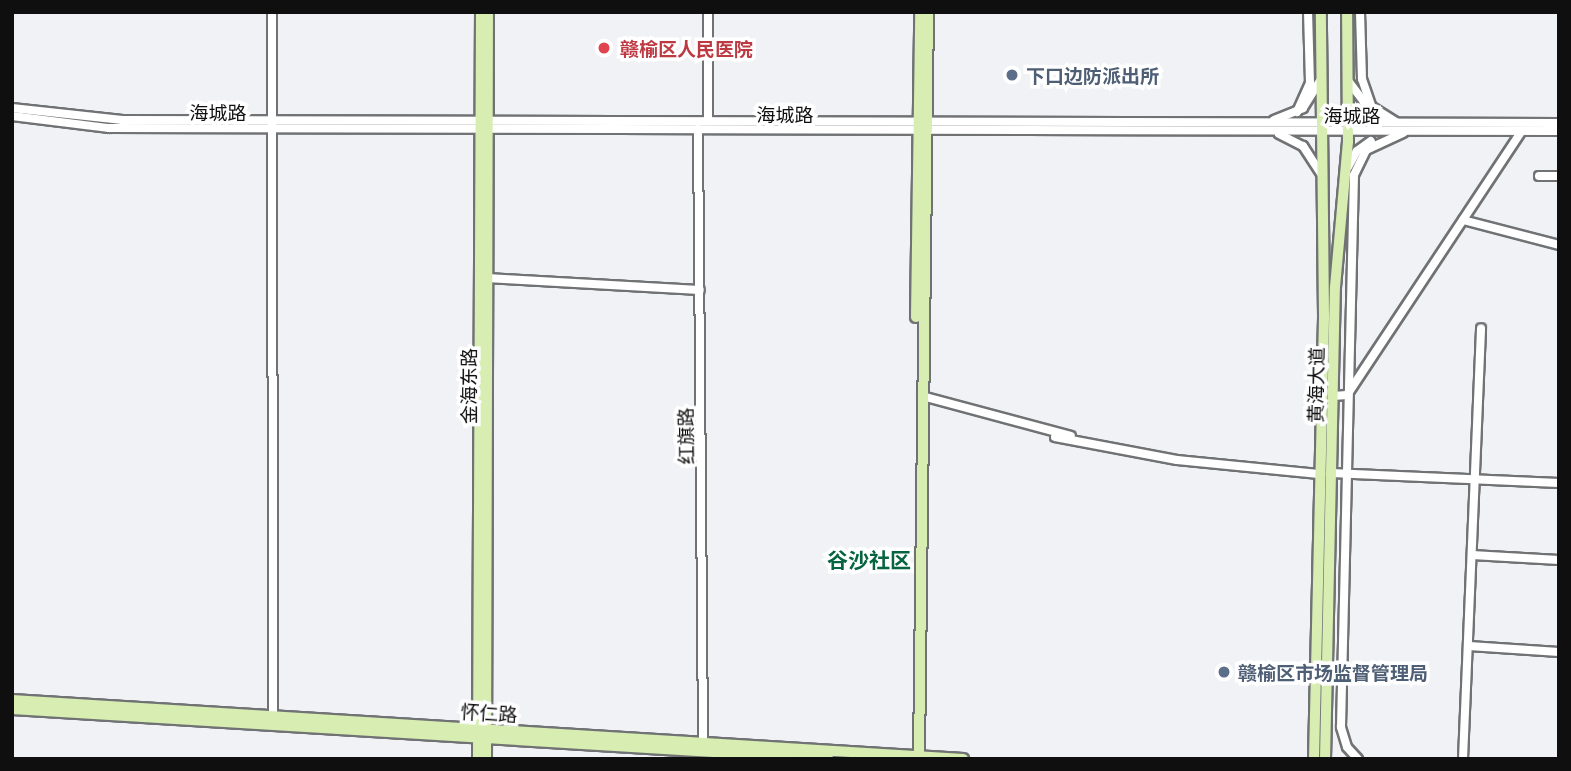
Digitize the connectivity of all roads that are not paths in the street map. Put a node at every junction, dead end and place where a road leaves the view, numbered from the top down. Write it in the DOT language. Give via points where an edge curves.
graph roads {
  1 [pos="272,12"];
  2 [pos="481,12"];
  3 [pos="488,12"];
  4 [pos="708,12"];
  5 [pos="920,12"];
  6 [pos="928,12"];
  7 [pos="1308,12"];
  8 [pos="1321,12"];
  9 [pos="1347,12"];
  10 [pos="1360,12"];
  11 [pos="1322,71"];
  12 [pos="1349,82"];
  13 [pos="1372,108"];
  14 [pos="13,112"];
  15 [pos="1297,112"];
  16 [pos="708,121"];
  17 [pos="1263,123"];
  18 [pos="1559,123"];
  19 [pos="272,124"];
  20 [pos="484,125"];
  21 [pos="922,126"];
  22 [pos="1322,127"];
  23 [pos="1349,127"];
  24 [pos="1398,127"];
  25 [pos="698,129"];
  26 [pos="1270,131"];
  27 [pos="1408,131"];
  28 [pos="1522,131"];
  29 [pos="1559,131"];
  30 [pos="1346,173"];
  31 [pos="1322,175"];
  32 [pos="1539,176"];
  33 [pos="1559,176"];
  34 [pos="1463,220"];
  35 [pos="1559,245"];
  36 [pos="486,278"];
  37 [pos="699,290"];
  38 [pos="1481,328"];
  39 [pos="1348,395"];
  40 [pos="922,396"];
  41 [pos="1333,396"];
  42 [pos="1055,437"];
  43 [pos="1080,440"];
  44 [pos="1346,473"];
  45 [pos="1326,474"];
  46 [pos="1475,479"];
  47 [pos="1559,483"];
  48 [pos="1472,555"];
  49 [pos="1559,560"];
  50 [pos="1469,646"];
  51 [pos="1559,652"];
  52 [pos="12,700"];
  53 [pos="12,709"];
  54 [pos="273,716"];
  55 [pos="482,733"];
  56 [pos="1325,736"];
  57 [pos="1315,742"];
  58 [pos="704,751"];
  59 [pos="916,756"];
  60 [pos="478,759"];
  61 [pos="486,759"];
  62 [pos="828,759"];
  63 [pos="963,759"];
  64 [pos="1305,759"];
  65 [pos="1314,759"];
  66 [pos="1325,759"];
  67 [pos="1336,759"];
  68 [pos="1358,759"];
  69 [pos="1463,759"];
  1 -- 19 [label="street"];
  2 -- 20 [label="main road, 金海东路"];
  3 -- 20 [label="main road, 金海东路"];
  4 -- 16 [label="street"];
  5 -- 21 [label="main road"];
  6 -- 21 [label="main road"];
  7 -- 15 [label="street" via="1310,83"];
  8 -- 11 [label="main road, 黄海大道"];
  9 -- 12 [label="main road, 黄海大道"];
  10 -- 13 [label="street" via="1362,79"];
  11 -- 15 [label="street" via="1310,102"];
  11 -- 22 [label="main road, 黄海大道"];
  12 -- 13 [label="street"];
  12 -- 23 [label="main road, 黄海大道"];
  13 -- 24 [label="street"];
  14 -- 19 [label="street, 海城路"];
  15 -- 17 [label="street"];
  16 -- 20 [label="street, 海城路"];
  16 -- 21 [label="street, 海城路"];
  17 -- 21 [label="street, 海城路"];
  17 -- 22 [label="street, 海城路"];
  18 -- 24 [label="street, 海城路"];
  19 -- 20 [label="street, 海城路"];
  19 -- 54 [label="street"];
  20 -- 25 [label="street, 海城路"];
  20 -- 36 [label="main road, 金海东路"];
  20 -- 55 [label="main road, 金海东路"];
  21 -- 25 [label="street, 海城路"];
  21 -- 26 [label="street, 海城路"];
  21 -- 40 [label="main road"];
  21 -- 59 [label="main road"];
  22 -- 23 [label="street, 海城路"];
  22 -- 26 [label="street, 海城路"];
  22 -- 31 [label="main road, 黄海大道"];
  23 -- 24 [label="street, 海城路"];
  23 -- 30 [label="main road, 黄海大道"];
  24 -- 27 [label="street, 海城路"];
  24 -- 30 [label="street" via="1362,146"];
  25 -- 37 [label="street, 红旗路"];
  26 -- 31 [label="street" via="1303,146"];
  27 -- 28 [label="street, 海城路"];
  27 -- 39 [label="street" via="1366,150 1354,175"];
  28 -- 29 [label="street, 海城路"];
  28 -- 34 [label="street"];
  30 -- 41 [label="main road, 黄海大道" via="1335,287"];
  31 -- 45 [label="main road, 黄海大道"];
  32 -- 33 [label="street"];
  34 -- 35 [label="street"];
  34 -- 39 [label="street"];
  36 -- 37 [label="street"];
  36 -- 55 [label="main road, 金海东路"];
  37 -- 58 [label="street, 红旗路"];
  38 -- 46 [label="street"];
  39 -- 41 [label="street"];
  39 -- 44 [label="street"];
  40 -- 43 [label="street" via="1053,428"];
  40 -- 59 [label="main road"];
  41 -- 45 [label="main road, 黄海大道"];
  42 -- 43 [label="street"];
  43 -- 45 [label="street" via="1177,460"];
  44 -- 45 [label="street"];
  44 -- 46 [label="street"];
  44 -- 68 [label="street" via="1341,727"];
  45 -- 56 [label="main road, 黄海大道"];
  45 -- 57 [label="main road, 黄海大道"];
  46 -- 47 [label="street"];
  46 -- 48 [label="street"];
  48 -- 49 [label="street"];
  48 -- 50 [label="street"];
  50 -- 51 [label="street"];
  50 -- 69 [label="street"];
  52 -- 54 [label="main road, 怀仁路"];
  53 -- 55 [label="main road, 怀仁路"];
  54 -- 55 [label="main road, 怀仁路"];
  55 -- 58 [label="main road, 怀仁路"];
  55 -- 60 [label="main road, 金海东路"];
  55 -- 61 [label="main road, 金海东路"];
  56 -- 66 [label="main road, 黄海大道"];
  56 -- 67 [label="main road"];
  57 -- 64 [label="main road"];
  57 -- 65 [label="main road, 黄海大道"];
  58 -- 59 [label="main road, 怀仁路"];
  58 -- 62 [label="main road, 怀仁路"];
  59 -- 63 [label="main road, 怀仁路"];
}
